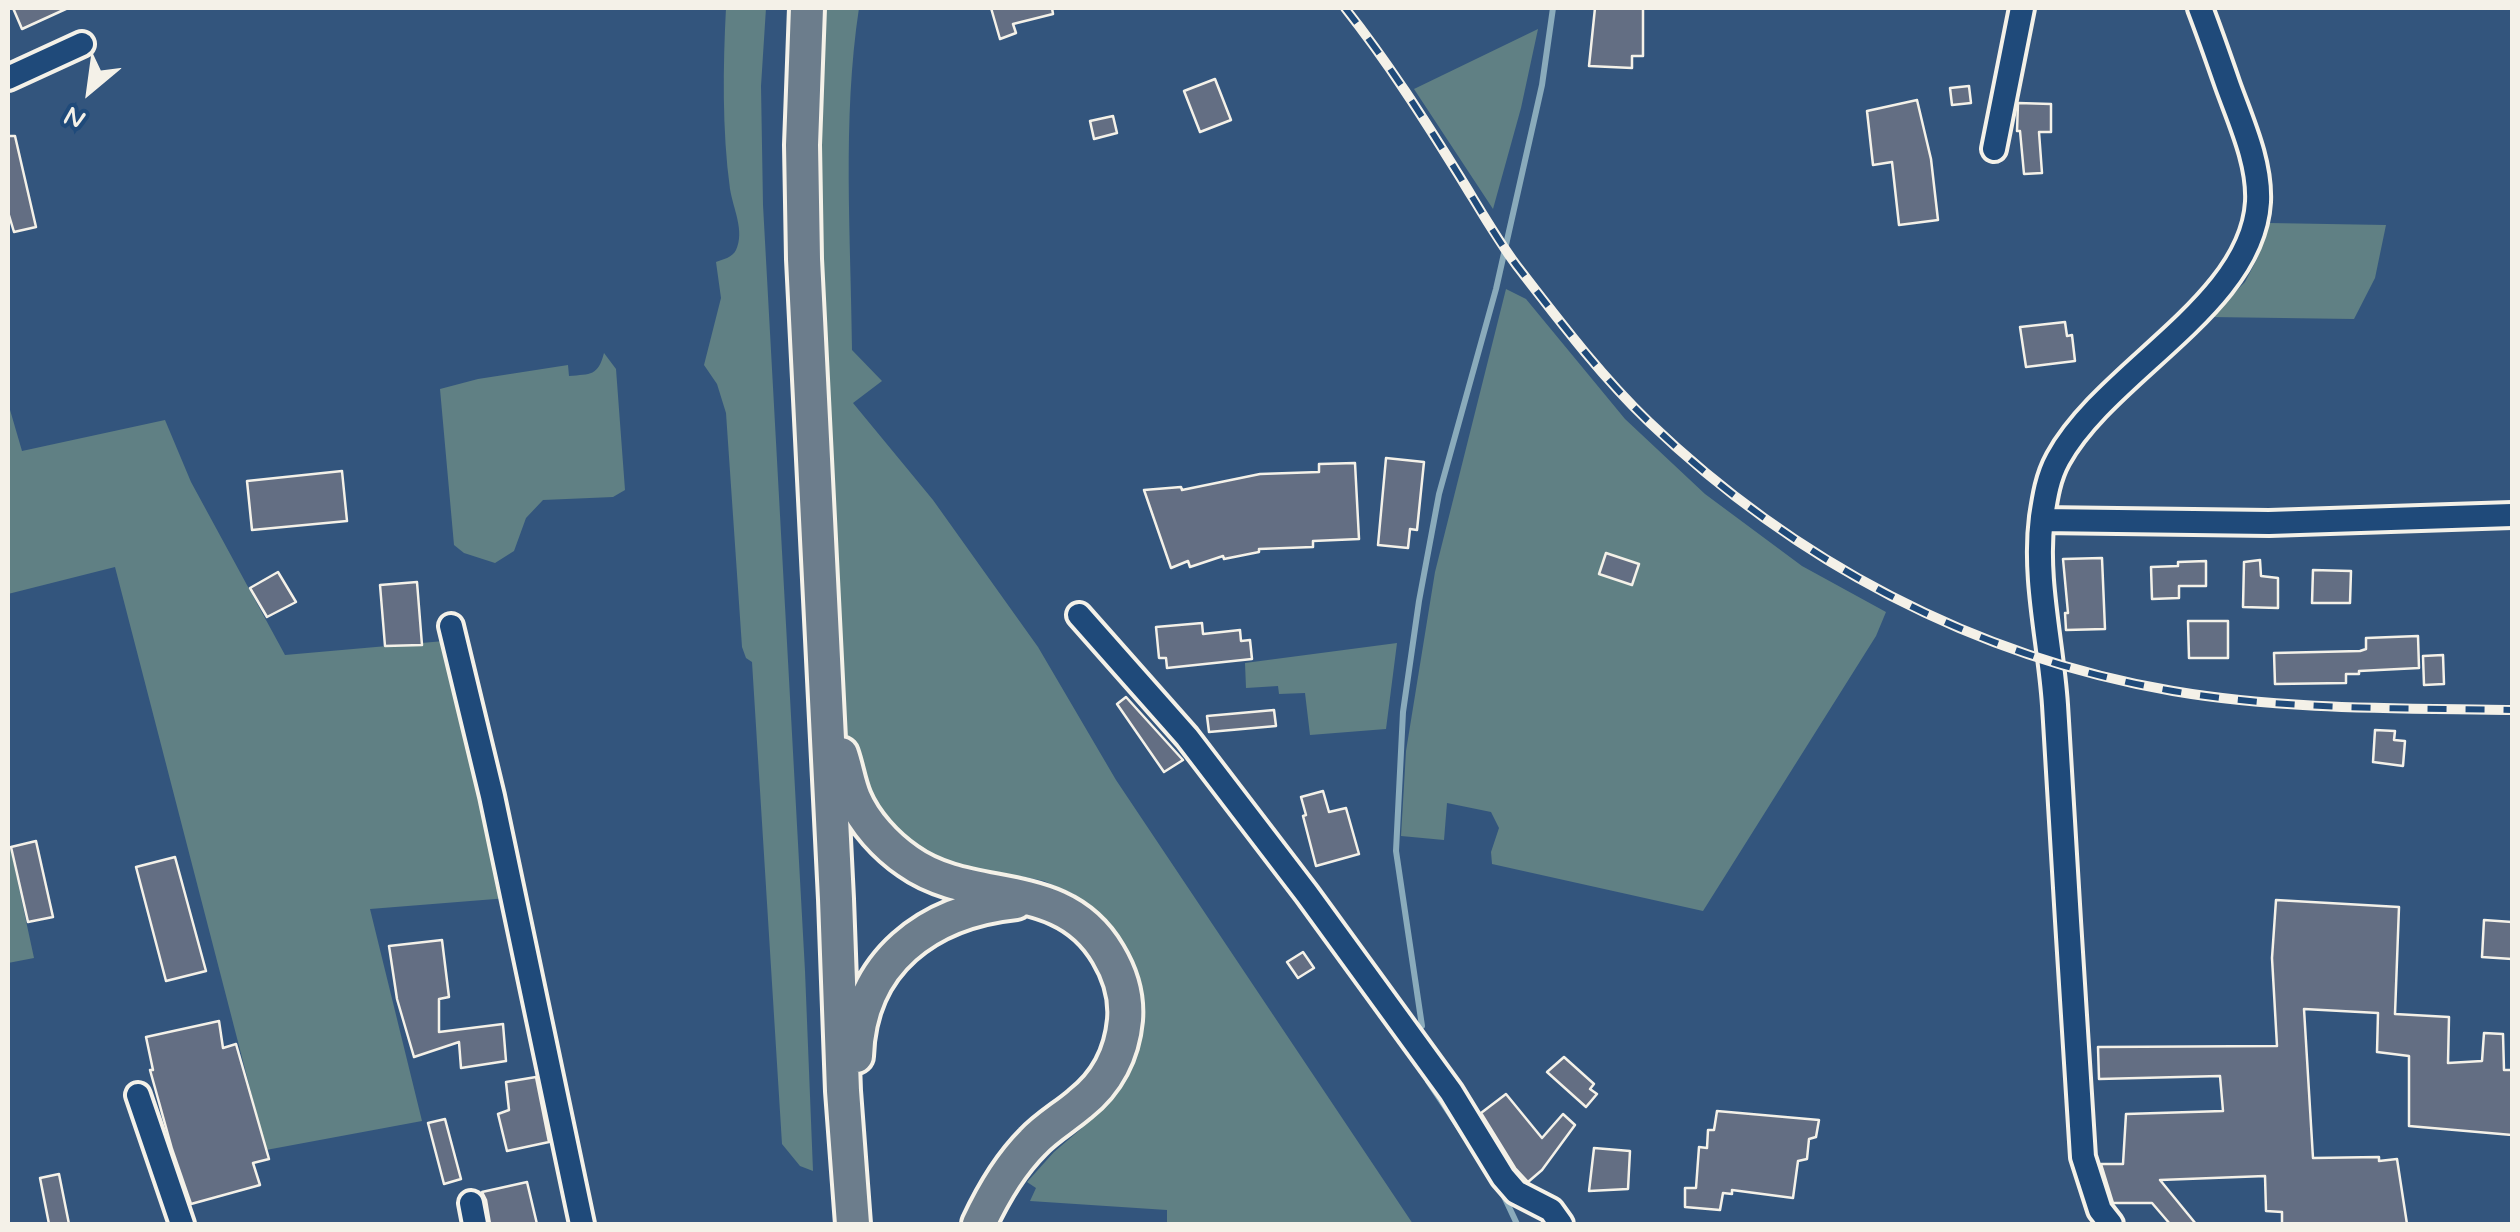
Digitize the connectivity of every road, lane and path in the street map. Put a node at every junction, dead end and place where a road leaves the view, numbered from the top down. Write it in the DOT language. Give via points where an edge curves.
graph roads {
  1 [pos="786,8"];
  2 [pos="808,8"];
  3 [pos="2022,8"];
  4 [pos="2200,8"];
  5 [pos="82,44"];
  6 [pos="8,78"];
  7 [pos="1994,148"];
  8 [pos="2512,516"];
  9 [pos="2042,520"];
  10 [pos="818,546"];
  11 [pos="1078,615"];
  12 [pos="450,626"];
  13 [pos="1036,900"];
  14 [pos="138,1096"];
  15 [pos="848,1178"];
  16 [pos="182,1224"];
  17 [pos="582,1224"];
  18 [pos="836,1224"];
  19 [pos="853,1224"];
  20 [pos="979,1224"];
  21 [pos="1561,1224"];
  22 [pos="2111,1224"];
  1 -- 15 [label="highway" via="794,353"];
  2 -- 10 [label="highway" via="804,259"];
  3 -- 7 [label="street"];
  4 -- 9 [label="street" via="2252,157 2254,227 2234,272 2068,443 2047,487"];
  5 -- 6 [label="street"];
  8 -- 9 [label="street"];
  9 -- 22 [label="street" via="2082,1157"];
  10 -- 13 [label="highway" via="834,648 839,746 868,821 907,861 932,875"];
  10 -- 15 [label="highway"];
  11 -- 21 [label="street" via="1188,738 1307,894 1451,1092 1503,1177"];
  12 -- 17 [label="street"];
  13 -- 15 [label="highway" via="938,922 914,937 882,974 857,1038"];
  13 -- 20 [label="highway" via="1087,926 1104,947 1123,990 1123,1038 1100,1086 1017,1159"];
  14 -- 16 [label="street"];
  15 -- 18 [label="highway"];
  15 -- 19 [label="highway"];
}
